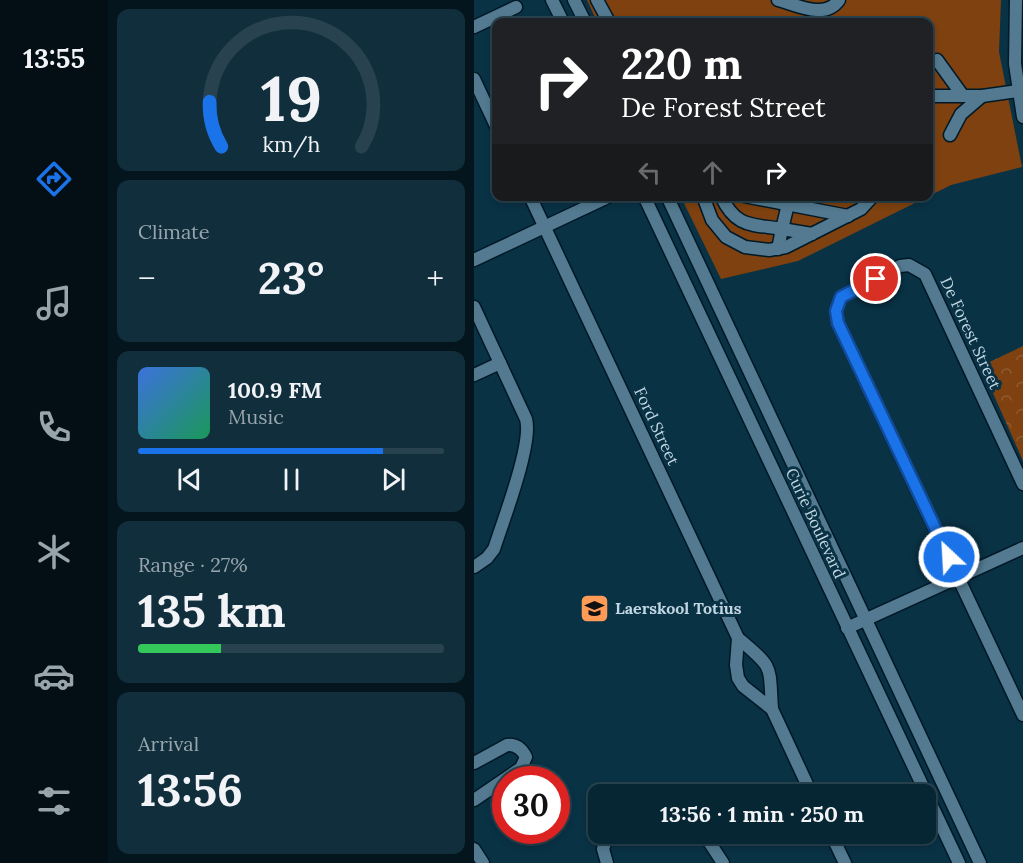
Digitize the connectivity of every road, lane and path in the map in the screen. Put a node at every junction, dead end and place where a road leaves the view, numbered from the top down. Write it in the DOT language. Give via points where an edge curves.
graph roads {
  1 [pos="552,0"];
  2 [pos="574,0"];
  3 [pos="597,0"];
  4 [pos="778,0"];
  5 [pos="839,0"];
  6 [pos="1016,0"];
  7 [pos="805,4"];
  8 [pos="516,7"];
  9 [pos="492,18"];
  10 [pos="493,18"];
  11 [pos="561,18"];
  12 [pos="583,18"];
  13 [pos="607,18"];
  14 [pos="474,27"];
  15 [pos="937,60"];
  16 [pos="474,79"];
  17 [pos="1018,91"];
  18 [pos="933,94"];
  19 [pos="963,96"];
  20 [pos="982,96"];
  21 [pos="492,117"];
  22 [pos="1023,117"];
  23 [pos="950,135"];
  24 [pos="532,201"];
  25 [pos="600,201"];
  26 [pos="646,201"];
  27 [pos="669,201"];
  28 [pos="705,201"];
  29 [pos="723,201"];
  30 [pos="789,201"];
  31 [pos="793,201"];
  32 [pos="867,201"];
  33 [pos="848,216"];
  34 [pos="544,228"];
  35 [pos="782,229"];
  36 [pos="812,234"];
  37 [pos="778,249"];
  38 [pos="474,261"];
  39 [pos="705,280"];
  40 [pos="688,289"];
  41 [pos="474,308"];
  42 [pos="500,363"];
  43 [pos="474,375"];
  44 [pos="801,482"];
  45 [pos="1023,484"];
  46 [pos="783,492"];
  47 [pos="1023,548"];
  48 [pos="474,567"];
  49 [pos="959,578"];
  50 [pos="865,620"];
  51 [pos="847,628"];
  52 [pos="738,638"];
  53 [pos="772,709"];
  54 [pos="1023,715"];
  55 [pos="474,763"];
  56 [pos="934,765"];
  57 [pos="917,773"];
  58 [pos="807,784"];
  59 [pos="474,800"];
  60 [pos="605,844"];
  61 [pos="711,844"];
  62 [pos="836,844"];
  63 [pos="474,849"];
  64 [pos="483,863"];
  65 [pos="607,863"];
  66 [pos="723,863"];
  67 [pos="845,863"];
  68 [pos="959,863"];
  69 [pos="980,863"];
  1 -- 11 [label="street"];
  2 -- 12 [label="street"];
  3 -- 13 [label="street"];
  4 -- 7 [label="street"];
  5 -- 7 [label="street" via="826,10"];
  6 -- 17 [label="street"];
  8 -- 10 [label="street"];
  9 -- 14 [label="street"];
  15 -- 19 [label="street"];
  16 -- 21 [label="street"];
  17 -- 20 [label="street"];
  17 -- 22 [label="street"];
  18 -- 19 [label="street"];
  19 -- 20 [label="street"];
  20 -- 23 [label="street" via="961,114"];
  24 -- 34 [label="street, Ford Street"];
  25 -- 34 [label="street"];
  26 -- 40 [label="street, Curie Boulevard"];
  27 -- 39 [label="street, Curie Boulevard"];
  28 -- 37 [label="street" via="718,229 731,241 754,249"];
  29 -- 35 [label="street" via="728,211 742,221"];
  30 -- 35 [label="street"];
  31 -- 33 [label="street"];
  32 -- 33 [label="street"];
  33 -- 36 [label="street"];
  34 -- 38 [label="street"];
  34 -- 52 [label="street, Ford Street"];
  35 -- 36 [label="street"];
  35 -- 37 [label="street"];
  36 -- 37 [label="street"];
  39 -- 40 [label="street"];
  39 -- 44 [label="street, Curie Boulevard"];
  40 -- 46 [label="street, Curie Boulevard"];
  41 -- 42 [label="street"];
  42 -- 43 [label="street"];
  42 -- 48 [label="street" via="528,430 494,549"];
  44 -- 46 [label="street"];
  44 -- 50 [label="street, Curie Boulevard"];
  45 -- 49 [label="street, De Forest Street" via="925,274 909,265 900,266 841,297 836,311 838,323"];
  46 -- 51 [label="street, Curie Boulevard"];
  47 -- 49 [label="street"];
  49 -- 50 [label="street"];
  49 -- 54 [label="street, De Forest Street"];
  50 -- 51 [label="street"];
  50 -- 56 [label="street, Curie Boulevard"];
  51 -- 57 [label="street, Curie Boulevard"];
  52 -- 53 [label="street, Ford Street" via="769,667"];
  52 -- 53 [label="street, Ford Street" via="738,678"];
  53 -- 58 [label="street, Ford Street"];
  55 -- 59 [label="street" via="512,744 526,756 521,768"];
  56 -- 57 [label="street"];
  56 -- 69 [label="street, Curie Boulevard"];
  57 -- 68 [label="street, Curie Boulevard"];
  60 -- 65 [label="street"];
  61 -- 66 [label="street"];
  62 -- 67 [label="street"];
  63 -- 64 [label="street"];
}
